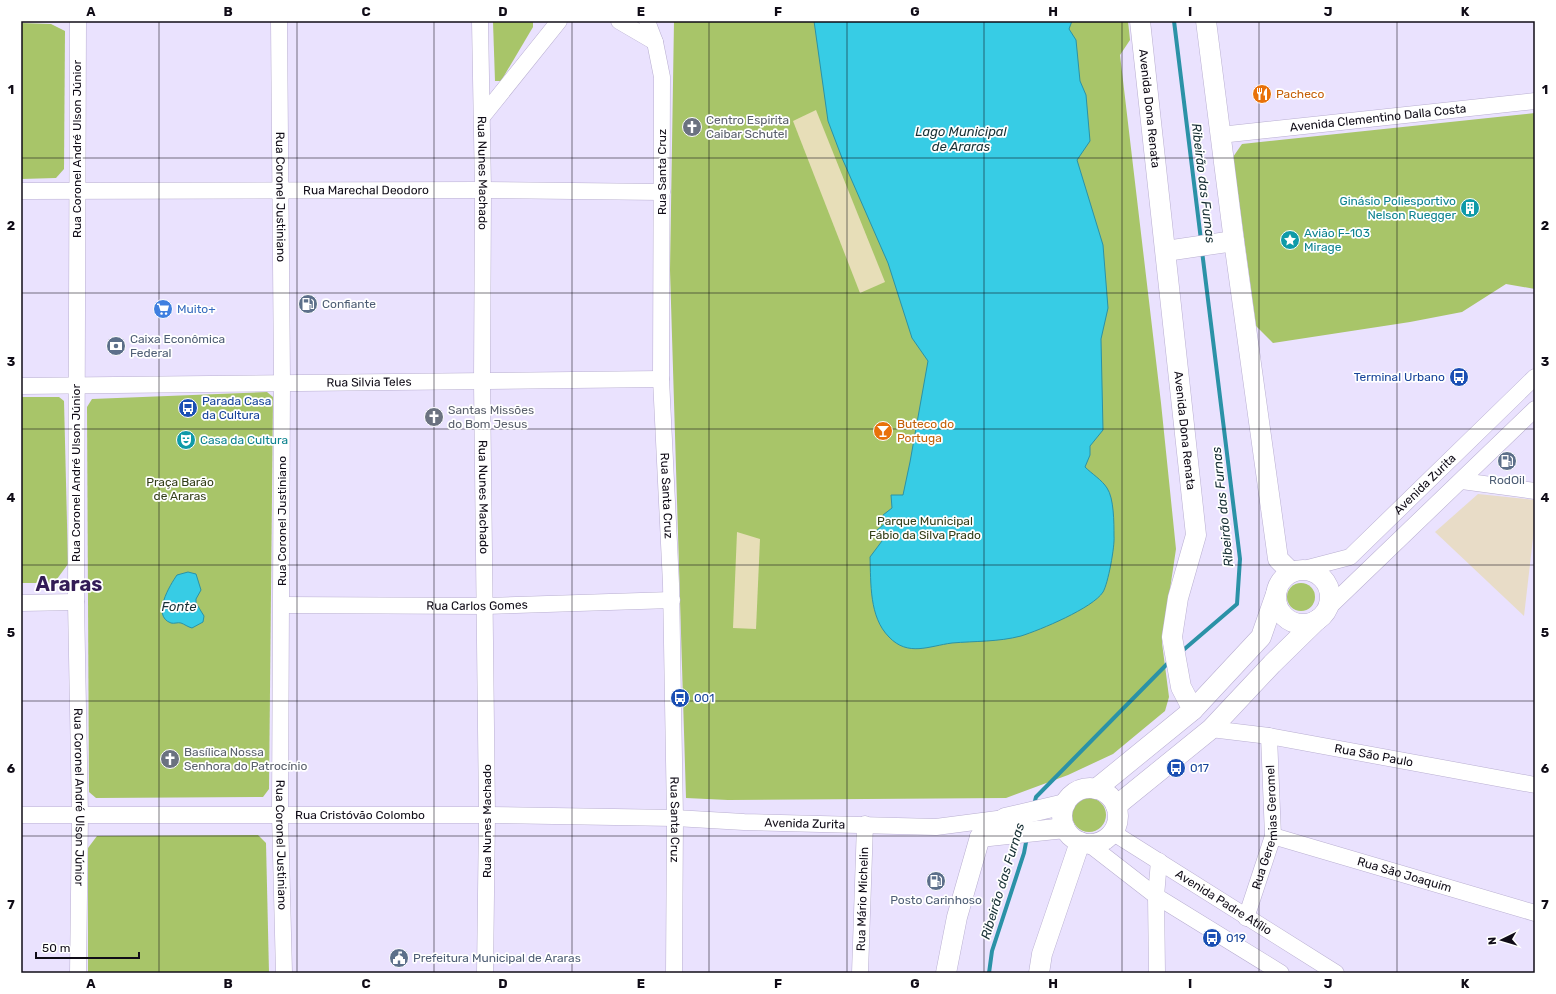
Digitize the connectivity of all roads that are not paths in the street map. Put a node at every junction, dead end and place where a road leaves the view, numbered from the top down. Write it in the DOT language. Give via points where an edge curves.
graph roads {
  1 [pos="78,21"];
  2 [pos="279,21"];
  3 [pos="480,21"];
  4 [pos="559,21"];
  5 [pos="619,21"];
  6 [pos="647,21"];
  7 [pos="1140,21"];
  8 [pos="1206,21"];
  9 [pos="655,42"];
  10 [pos="1535,100"];
  11 [pos="482,117"];
  12 [pos="1220,135"];
  13 [pos="77,190"];
  14 [pos="483,190"];
  15 [pos="21,191"];
  16 [pos="280,192"];
  17 [pos="662,192"];
  18 [pos="1226,242"];
  19 [pos="1166,251"];
  20 [pos="1535,377"];
  21 [pos="662,379"];
  22 [pos="282,382"];
  23 [pos="482,382"];
  24 [pos="77,384"];
  25 [pos="21,386"];
  26 [pos="1535,409"];
  27 [pos="1462,481"];
  28 [pos="1535,491"];
  29 [pos="1291,567"];
  30 [pos="1276,594"];
  31 [pos="672,600"];
  32 [pos="76,602"];
  33 [pos="21,603"];
  34 [pos="282,605"];
  35 [pos="486,606"];
  36 [pos="1322,615"];
  37 [pos="1193,710"];
  38 [pos="1211,729"];
  39 [pos="1269,736"];
  40 [pos="1535,785"];
  41 [pos="1096,789"];
  42 [pos="1065,804"];
  43 [pos="1116,806"];
  44 [pos="21,815"];
  45 [pos="80,815"];
  46 [pos="280,815"];
  47 [pos="487,815"];
  48 [pos="675,818"];
  49 [pos="1005,818"];
  50 [pos="865,824"];
  51 [pos="936,826"];
  52 [pos="1065,828"];
  53 [pos="1112,832"];
  54 [pos="1274,836"];
  55 [pos="980,837"];
  56 [pos="1084,843"];
  57 [pos="1158,861"];
  58 [pos="1156,896"];
  59 [pos="1535,913"];
  60 [pos="1246,918"];
  61 [pos="78,973"];
  62 [pos="284,973"];
  63 [pos="485,973"];
  64 [pos="674,973"];
  65 [pos="860,973"];
  66 [pos="946,973"];
  67 [pos="1039,973"];
  68 [pos="1157,973"];
  69 [pos="1281,973"];
  70 [pos="1336,973"];
  1 -- 13 [label="street, Rua Coronel André Ulson Júnior"];
  2 -- 16 [label="street, Rua Coronel Justiniano"];
  3 -- 11 [label="street, Rua Nunes Machado"];
  4 -- 11 [label="street"];
  5 -- 9 [label="street"];
  6 -- 9 [label="street, Rua Santa Cruz"];
  7 -- 19 [label="main road, Avenida Dona Renata"];
  8 -- 12 [label="main road"];
  9 -- 17 [label="street, Rua Santa Cruz" via="662,77"];
  10 -- 12 [label="street, Avenida Clementino Dalla Costa"];
  11 -- 14 [label="street, Rua Nunes Machado"];
  12 -- 18 [label="main road"];
  13 -- 15 [label="street, Rua Marechal Deodoro"];
  13 -- 16 [label="street, Rua Marechal Deodoro"];
  13 -- 24 [label="street, Rua Coronel André Ulson Júnior"];
  14 -- 16 [label="street, Rua Marechal Deodoro"];
  14 -- 17 [label="street, Rua Marechal Deodoro"];
  14 -- 23 [label="street, Rua Nunes Machado"];
  16 -- 22 [label="street, Rua Coronel Justiniano"];
  17 -- 21 [label="street, Rua Santa Cruz"];
  18 -- 19 [label="main road"];
  18 -- 29 [label="main road"];
  19 -- 37 [label="main road, Avenida Dona Renata" via="1196,535 1178,598 1172,637 1181,687"];
  20 -- 29 [label="street, Avenida Zurita" via="1350,558"];
  21 -- 23 [label="street, Rua Silvia Teles"];
  21 -- 31 [label="street, Rua Santa Cruz"];
  22 -- 23 [label="street, Rua Silvia Teles"];
  22 -- 24 [label="street, Rua Silvia Teles"];
  22 -- 34 [label="street, Rua Coronel Justiniano"];
  23 -- 35 [label="street, Rua Nunes Machado"];
  24 -- 25 [label="street, Rua Silvia Teles"];
  24 -- 32 [label="street, Rua Coronel André Ulson Júnior"];
  26 -- 27 [label="street, Avenida Zurita"];
  27 -- 28 [label="street"];
  27 -- 36 [label="street, Avenida Zurita"];
  29 -- 30 [label="main road"];
  29 -- 36 [label="main road" via="1313,571 1326,583 1329,601"];
  30 -- 36 [label="main road" via="1280,611 1292,622 1305,624"];
  30 -- 37 [label="main road" via="1261,637"];
  31 -- 35 [label="street, Rua Carlos Gomes"];
  31 -- 48 [label="street, Rua Santa Cruz"];
  32 -- 33 [label="street"];
  32 -- 45 [label="street, Rua Coronel André Ulson Júnior"];
  34 -- 35 [label="street, Rua Carlos Gomes"];
  34 -- 46 [label="street, Rua Coronel Justiniano"];
  35 -- 47 [label="street, Rua Nunes Machado"];
  36 -- 38 [label="main road"];
  37 -- 41 [label="main road"];
  38 -- 39 [label="street, Rua São Paulo"];
  38 -- 43 [label="main road"];
  39 -- 40 [label="street, Rua São Paulo"];
  39 -- 54 [label="street, Rua Geremias Geromel"];
  41 -- 42 [label="main road" via="1086,788 1078,791 1070,796"];
  41 -- 43 [label="main road" via="1104,792"];
  42 -- 49 [label="main road"];
  42 -- 52 [label="main road" via="1062,812"];
  43 -- 53 [label="main road" via="1118,815"];
  44 -- 45 [label="street, Rua Cristóvão Colombo"];
  45 -- 46 [label="street, Rua Cristóvão Colombo"];
  45 -- 61 [label="street, Rua Coronel André Ulson Júnior"];
  46 -- 47 [label="street, Rua Cristóvão Colombo"];
  46 -- 62 [label="street, Rua Coronel Justiniano"];
  47 -- 48 [label="street, Rua Cristóvão Colombo"];
  47 -- 63 [label="street, Rua Nunes Machado"];
  48 -- 50 [label="street, Avenida Zurita"];
  48 -- 64 [label="street, Rua Santa Cruz"];
  49 -- 51 [label="street, Avenida Zurita"];
  49 -- 55 [label="main road"];
  50 -- 51 [label="street, Avenida Zurita"];
  50 -- 65 [label="street, Rua Mário Michelin"];
  51 -- 55 [label="street, Avenida Zurita"];
  52 -- 55 [label="main road"];
  52 -- 56 [label="main road" via="1074,839"];
  53 -- 56 [label="main road" via="1098,843"];
  53 -- 57 [label="street, Avenida Padre Atílio"];
  54 -- 59 [label="street, Rua São Joaquim"];
  54 -- 60 [label="street, Rua Geremias Geromel"];
  55 -- 66 [label="main road"];
  56 -- 58 [label="street"];
  56 -- 67 [label="main road" via="1042,954"];
  57 -- 58 [label="street"];
  57 -- 60 [label="street, Avenida Padre Atílio"];
  58 -- 68 [label="street"];
  58 -- 69 [label="street"];
  60 -- 70 [label="street, Avenida Padre Atílio"];
}
